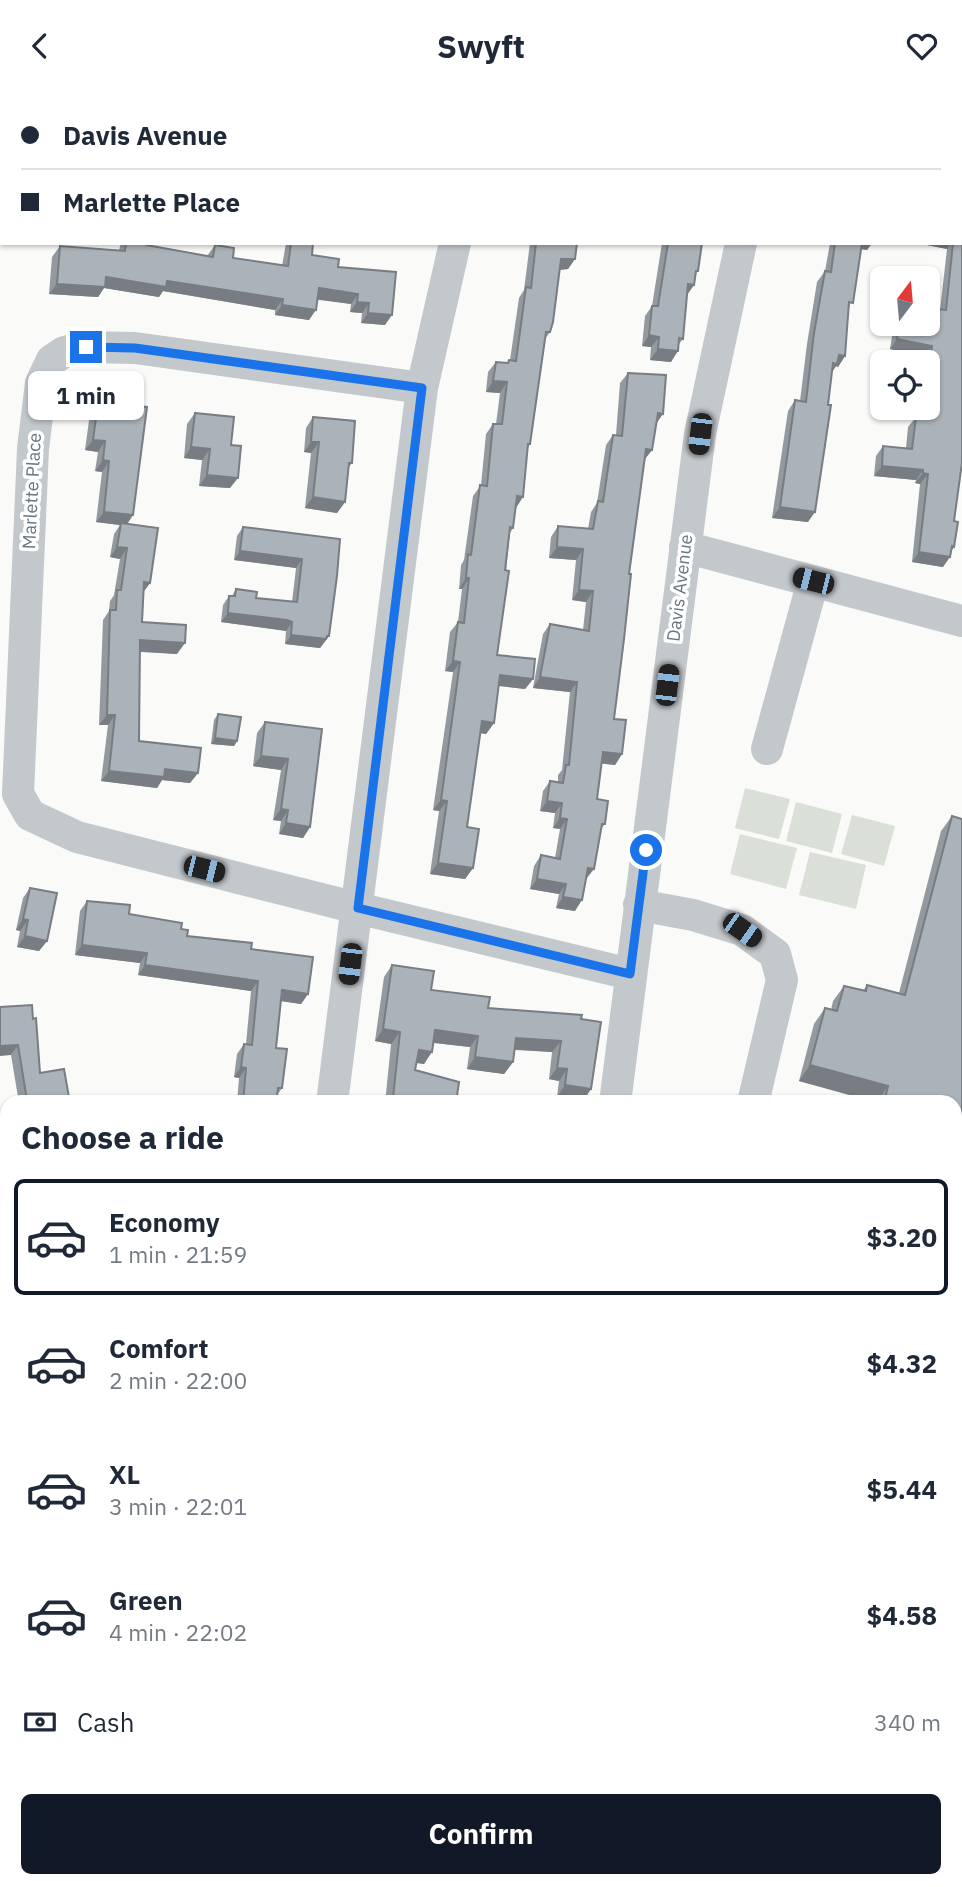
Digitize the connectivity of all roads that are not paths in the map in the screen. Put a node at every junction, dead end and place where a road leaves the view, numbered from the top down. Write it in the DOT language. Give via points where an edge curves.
graph roads {
  1 [pos="455,245"];
  2 [pos="741,245"];
  3 [pos="422,388"];
  4 [pos="685,547"];
  5 [pos="813,581"];
  6 [pos="962,621"];
  7 [pos="767,749"];
  8 [pos="639,905"];
  9 [pos="358,908"];
  10 [pos="630,974"];
  11 [pos="333,1095"];
  12 [pos="616,1095"];
  13 [pos="755,1095"];
  1 -- 3 [label="street"];
  2 -- 4 [label="street, Davis Avenue" via="700,434"];
  3 -- 9 [label="street"];
  3 -- 9 [label="street, Marlette Place" via="135,348 86,347 52,360 41,383 33,449 18,794 30,815 77,837"];
  4 -- 5 [label="street"];
  4 -- 8 [label="street, Davis Avenue"];
  5 -- 6 [label="street"];
  5 -- 7 [label="street"];
  8 -- 10 [label="street, Davis Avenue"];
  8 -- 13 [label="street" via="742,930 775,954 782,980"];
  9 -- 10 [label="street"];
  9 -- 11 [label="street"];
  10 -- 12 [label="street, Davis Avenue"];
}
